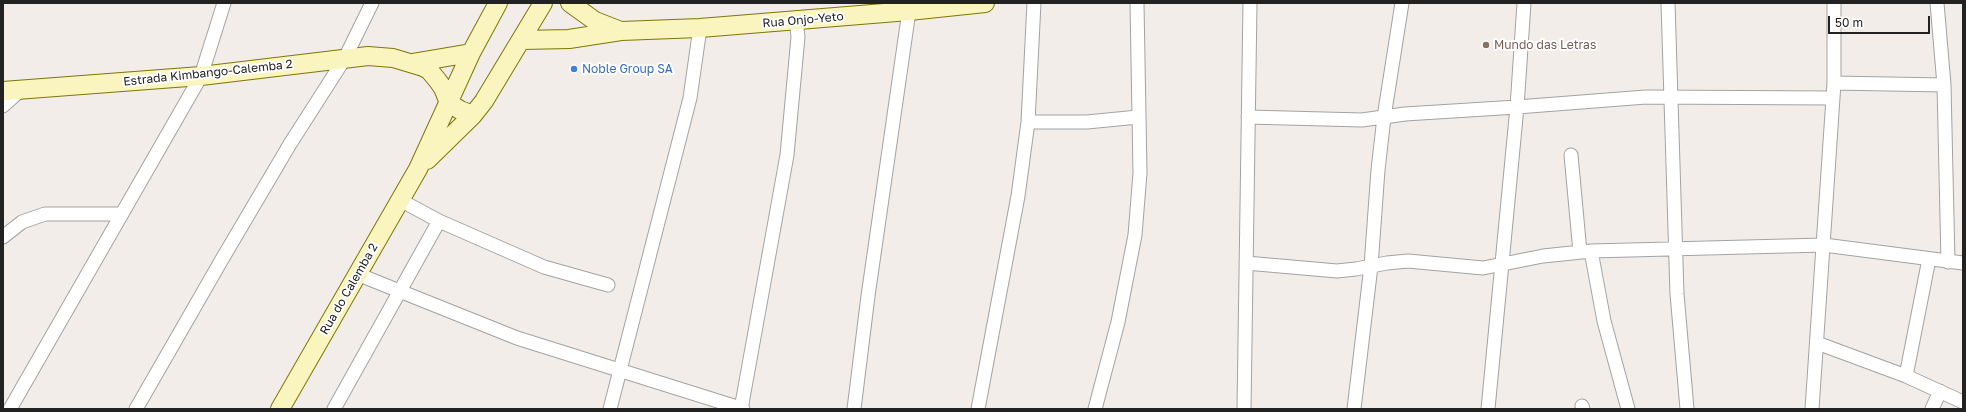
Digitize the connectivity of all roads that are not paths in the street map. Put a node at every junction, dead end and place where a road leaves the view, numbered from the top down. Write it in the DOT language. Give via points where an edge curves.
graph roads {
  1 [pos="224,3"];
  2 [pos="372,3"];
  3 [pos="498,3"];
  4 [pos="543,3"];
  5 [pos="570,3"];
  6 [pos="985,3"];
  7 [pos="1034,3"];
  8 [pos="1137,3"];
  9 [pos="1250,3"];
  10 [pos="1402,3"];
  11 [pos="1524,3"];
  12 [pos="1668,3"];
  13 [pos="1834,3"];
  14 [pos="1937,3"];
  15 [pos="898,9"];
  16 [pos="796,20"];
  17 [pos="700,28"];
  18 [pos="621,31"];
  19 [pos="522,40"];
  20 [pos="471,53"];
  21 [pos="345,58"];
  22 [pos="412,63"];
  23 [pos="201,76"];
  24 [pos="1834,83"];
  25 [pos="1944,85"];
  26 [pos="22,89"];
  27 [pos="3,91"];
  28 [pos="1670,97"];
  29 [pos="1832,98"];
  30 [pos="449,103"];
  31 [pos="3,106"];
  32 [pos="1517,107"];
  33 [pos="473,115"];
  34 [pos="1138,117"];
  35 [pos="1248,117"];
  36 [pos="1384,117"];
  37 [pos="1028,122"];
  38 [pos="1571,155"];
  39 [pos="418,169"];
  40 [pos="400,200"];
  41 [pos="122,214"];
  42 [pos="439,222"];
  43 [pos="3,237"];
  44 [pos="1824,245"];
  45 [pos="1676,250"];
  46 [pos="1585,251"];
  47 [pos="1929,259"];
  48 [pos="1948,262"];
  49 [pos="1246,263"];
  50 [pos="1963,263"];
  51 [pos="1502,264"];
  52 [pos="1371,266"];
  53 [pos="357,274"];
  54 [pos="608,285"];
  55 [pos="400,292"];
  56 [pos="1817,343"];
  57 [pos="620,371"];
  58 [pos="1906,376"];
  59 [pos="1940,391"];
  60 [pos="1963,402"];
  61 [pos="10,409"];
  62 [pos="136,409"];
  63 [pos="280,409"];
  64 [pos="334,409"];
  65 [pos="610,409"];
  66 [pos="742,409"];
  67 [pos="854,409"];
  68 [pos="978,409"];
  69 [pos="1095,409"];
  70 [pos="1244,409"];
  71 [pos="1354,409"];
  72 [pos="1488,409"];
  73 [pos="1628,409"];
  74 [pos="1687,409"];
  75 [pos="1812,409"];
  76 [pos="1932,409"];
  1 -- 23 [label="street"];
  2 -- 21 [label="street"];
  3 -- 20 [label="main road, Rua do Calemba 2"];
  4 -- 19 [label="main road, Rua do Calemba 2"];
  5 -- 18 [label="main road" via="595,22"];
  6 -- 15 [label="main road, Rua Onjo-Yeto"];
  7 -- 37 [label="street"];
  8 -- 34 [label="street"];
  9 -- 35 [label="street"];
  10 -- 36 [label="street"];
  11 -- 32 [label="street"];
  12 -- 28 [label="street"];
  13 -- 24 [label="street"];
  14 -- 25 [label="street"];
  15 -- 16 [label="main road, Rua Onjo-Yeto"];
  15 -- 67 [label="street"];
  16 -- 17 [label="main road, Rua Onjo-Yeto"];
  16 -- 66 [label="street" via="798,37 787,155"];
  17 -- 18 [label="main road, Rua Onjo-Yeto"];
  17 -- 57 [label="street" via="690,98"];
  18 -- 19 [label="main road" via="569,39"];
  19 -- 33 [label="main road, Rua do Calemba 2"];
  20 -- 22 [label="main road"];
  20 -- 30 [label="main road, Rua do Calemba 2"];
  21 -- 22 [label="main road, Estrada Kimbango-Calemba 2" via="368,56"];
  21 -- 23 [label="main road, Estrada Kimbango-Calemba 2"];
  21 -- 62 [label="street" via="290,144"];
  22 -- 30 [label="main road" via="429,70 443,88"];
  23 -- 26 [label="main road, Estrada Kimbango-Calemba 2"];
  23 -- 41 [label="street"];
  24 -- 25 [label="street"];
  24 -- 29 [label="street"];
  25 -- 48 [label="street"];
  26 -- 27 [label="main road, Estrada Kimbango-Calemba 2"];
  26 -- 31 [label="street"];
  28 -- 29 [label="street"];
  28 -- 32 [label="street"];
  28 -- 45 [label="street"];
  29 -- 44 [label="street"];
  30 -- 33 [label="main road"];
  30 -- 39 [label="main road, Rua do Calemba 2"];
  32 -- 36 [label="street"];
  32 -- 51 [label="street"];
  33 -- 39 [label="main road, Rua do Calemba 2"];
  34 -- 37 [label="street" via="1087,122"];
  34 -- 69 [label="street" via="1140,173 1135,235 1118,322"];
  35 -- 36 [label="street" via="1337,120"];
  35 -- 49 [label="street"];
  36 -- 52 [label="street"];
  37 -- 68 [label="street" via="1018,196"];
  38 -- 46 [label="street"];
  39 -- 40 [label="main road, Rua do Calemba 2"];
  40 -- 42 [label="street"];
  40 -- 53 [label="main road, Rua do Calemba 2"];
  41 -- 43 [label="street" via="44,214 22,222"];
  41 -- 61 [label="street"];
  42 -- 54 [label="street" via="544,267"];
  42 -- 55 [label="street"];
  44 -- 45 [label="street"];
  44 -- 47 [label="street"];
  44 -- 56 [label="street"];
  45 -- 46 [label="street"];
  45 -- 74 [label="street" via="1677,294"];
  46 -- 51 [label="street"];
  46 -- 73 [label="street"];
  47 -- 48 [label="street"];
  47 -- 58 [label="street"];
  48 -- 50 [label="street"];
  49 -- 52 [label="street" via="1337,271"];
  49 -- 70 [label="street"];
  51 -- 52 [label="street" via="1484,268 1408,261"];
  51 -- 72 [label="street"];
  52 -- 71 [label="street"];
  53 -- 55 [label="street"];
  53 -- 63 [label="main road, Rua do Calemba 2"];
  55 -- 57 [label="street" via="517,338"];
  55 -- 64 [label="street"];
  56 -- 58 [label="street"];
  56 -- 75 [label="street"];
  57 -- 65 [label="street"];
  57 -- 66 [label="street"];
  58 -- 59 [label="street"];
  59 -- 60 [label="street"];
  59 -- 76 [label="street"];
}
